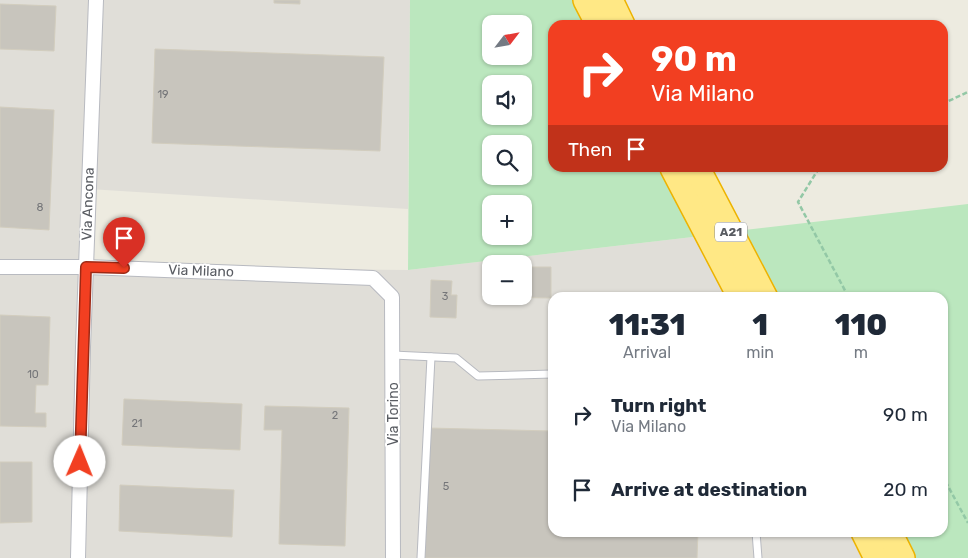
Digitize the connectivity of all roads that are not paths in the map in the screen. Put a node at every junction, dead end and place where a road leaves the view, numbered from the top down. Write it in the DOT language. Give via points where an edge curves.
graph roads {
  1 [pos="96,0"];
  2 [pos="586,0"];
  3 [pos="610,0"];
  4 [pos="596,20"];
  5 [pos="620,20"];
  6 [pos="675,172"];
  7 [pos="699,172"];
  8 [pos="0,267"];
  9 [pos="86,267"];
  10 [pos="373,278"];
  11 [pos="738,292"];
  12 [pos="762,292"];
  13 [pos="393,355"];
  14 [pos="432,357"];
  15 [pos="548,374"];
  16 [pos="756,537"];
  17 [pos="866,537"];
  18 [pos="892,537"];
  19 [pos="78,558"];
  20 [pos="394,558"];
  21 [pos="421,558"];
  22 [pos="758,558"];
  23 [pos="877,558"];
  24 [pos="902,558"];
  1 -- 9 [label="street, Via Ancona"];
  2 -- 4 [label="highway"];
  3 -- 5 [label="highway"];
  6 -- 11 [label="highway, A21"];
  7 -- 12 [label="highway, A21"];
  8 -- 9 [label="street, Via Milano"];
  9 -- 10 [label="street, Via Milano"];
  9 -- 19 [label="street, Via Ancona"];
  10 -- 13 [label="street, Via Torino" via="392,298"];
  13 -- 14 [label="lane"];
  13 -- 20 [label="street, Via Torino"];
  14 -- 15 [label="lane" via="456,358 478,376"];
  14 -- 21 [label="lane"];
  16 -- 22 [label="lane"];
  17 -- 23 [label="highway"];
  18 -- 24 [label="highway"];
}
